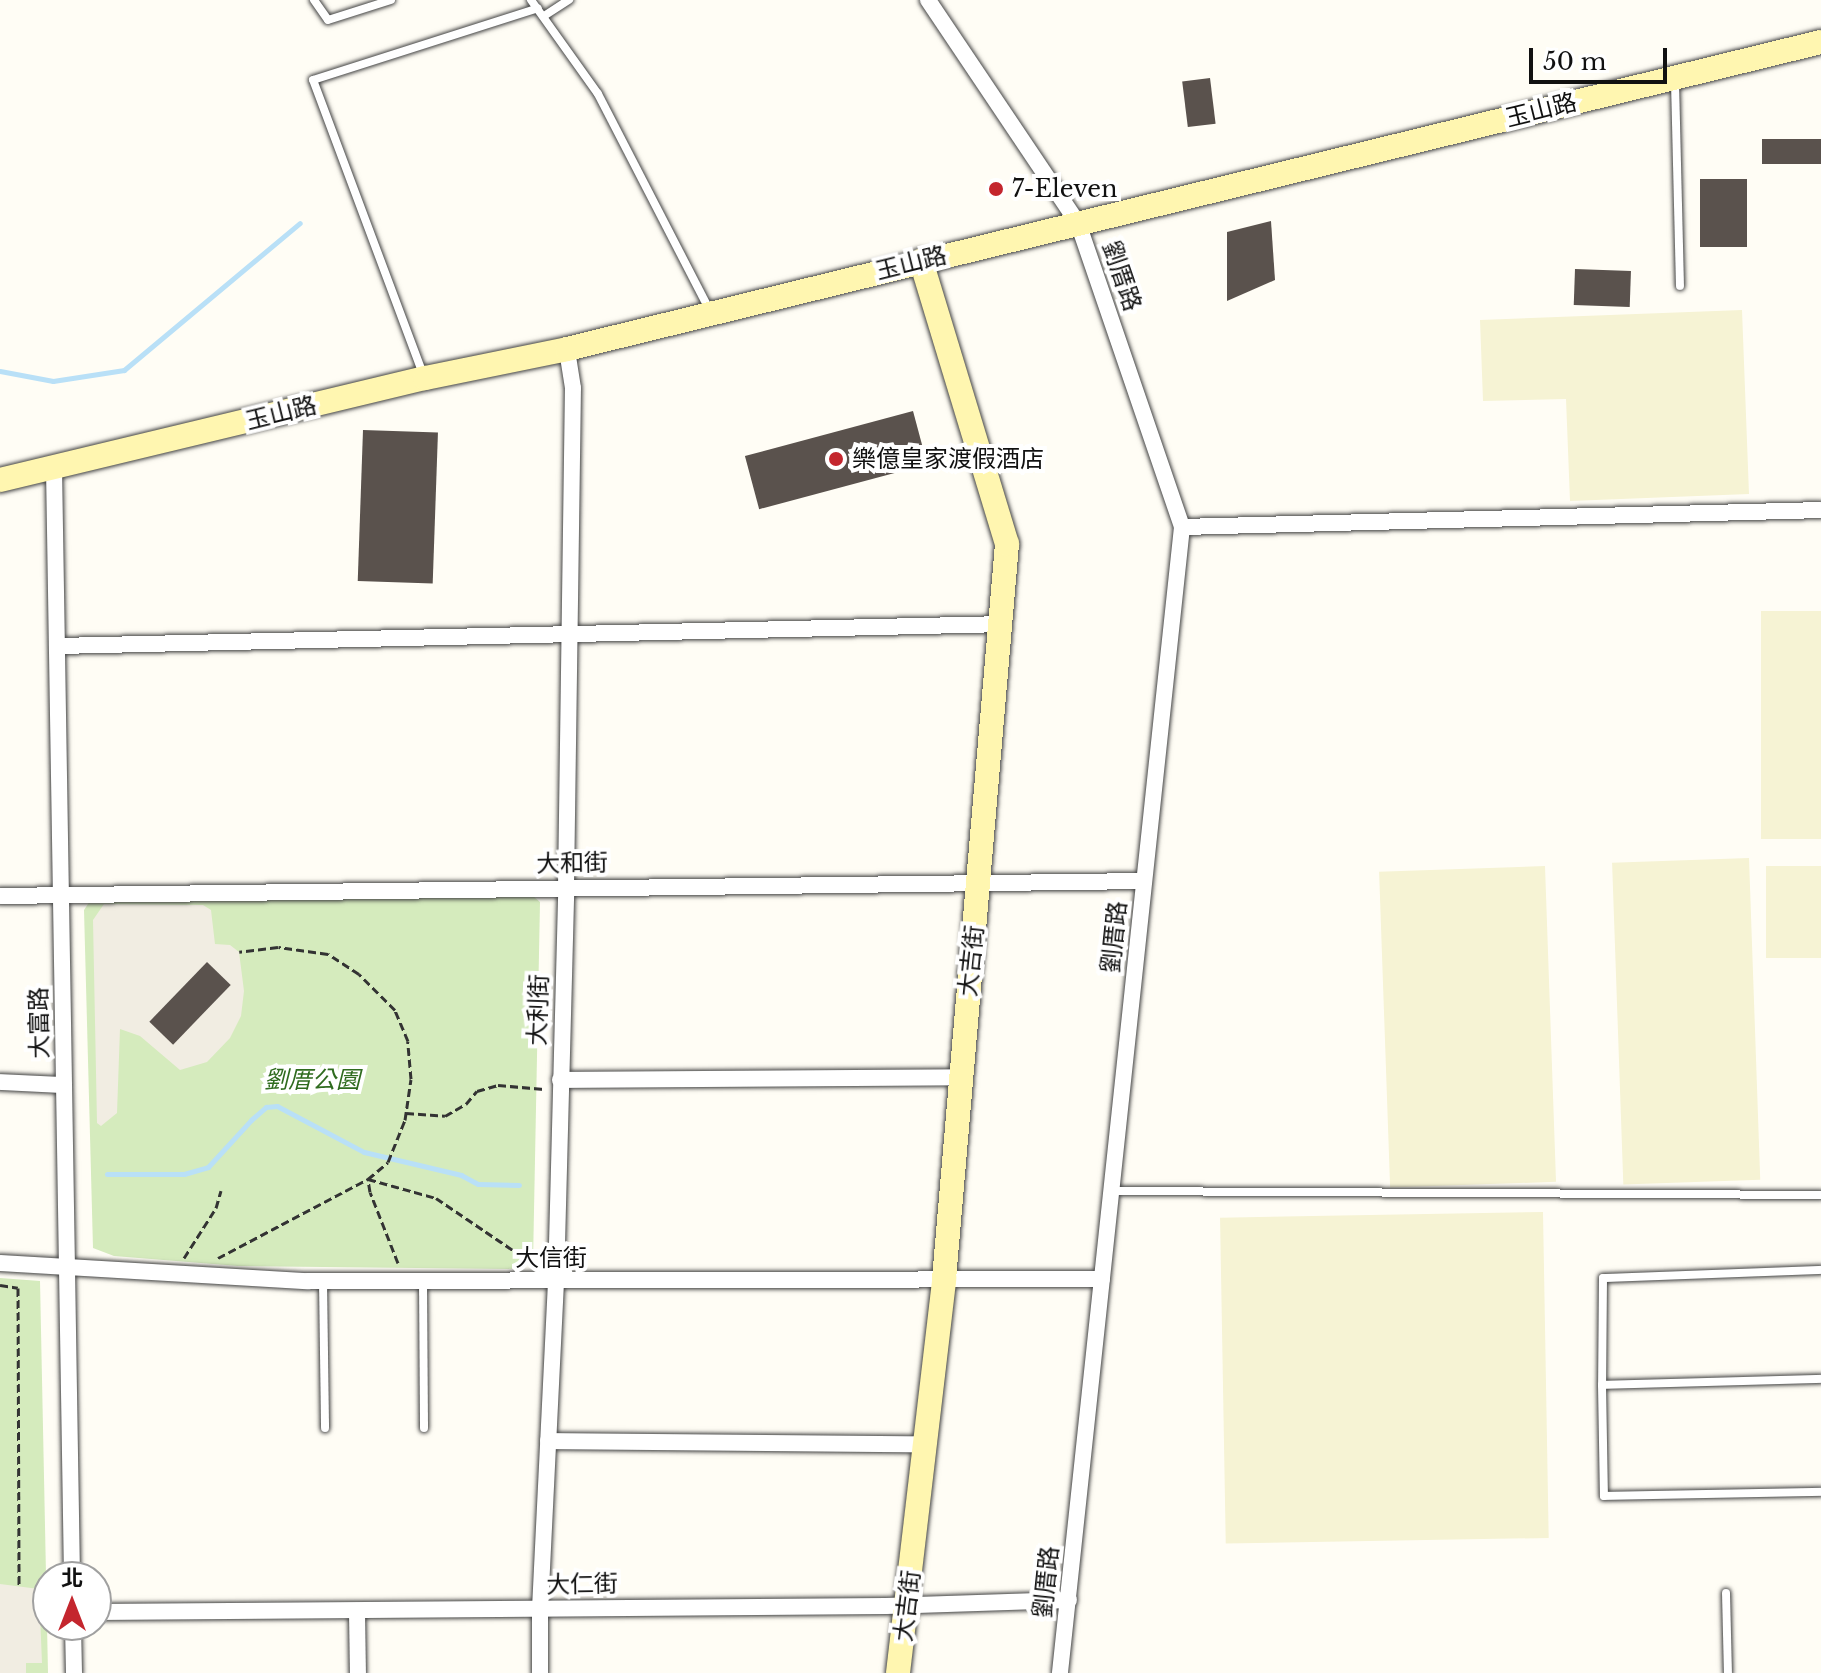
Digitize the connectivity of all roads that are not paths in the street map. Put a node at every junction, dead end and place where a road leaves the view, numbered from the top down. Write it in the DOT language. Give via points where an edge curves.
graph roads {
  1 [pos="314,0"];
  2 [pos="391,0"];
  3 [pos="569,0"];
  4 [pos="928,0"];
  5 [pos="535,4"];
  6 [pos="544,16"];
  7 [pos="1821,42"];
  8 [pos="1675,77"];
  9 [pos="1078,223"];
  10 [pos="921,261"];
  11 [pos="1680,286"];
  12 [pos="710,312"];
  13 [pos="567,349"];
  14 [pos="425,378"];
  15 [pos="54,468"];
  16 [pos="0,480"];
  17 [pos="1821,510"];
  18 [pos="1182,527"];
  19 [pos="1003,624"];
  20 [pos="568,634"];
  21 [pos="58,646"];
  22 [pos="979,880"];
  23 [pos="1144,881"];
  24 [pos="566,887"];
  25 [pos="0,896"];
  26 [pos="61,896"];
  27 [pos="959,1077"];
  28 [pos="0,1082"];
  29 [pos="64,1085"];
  30 [pos="560,1085"];
  31 [pos="1112,1191"];
  32 [pos="1821,1195"];
  33 [pos="0,1263"];
  34 [pos="67,1269"];
  35 [pos="1821,1270"];
  36 [pos="944,1279"];
  37 [pos="1102,1279"];
  38 [pos="323,1281"];
  39 [pos="423,1281"];
  40 [pos="556,1282"];
  41 [pos="1821,1379"];
  42 [pos="1602,1385"];
  43 [pos="325,1428"];
  44 [pos="424,1428"];
  45 [pos="548,1441"];
  46 [pos="927,1444"];
  47 [pos="1821,1492"];
  48 [pos="72,1561"];
  49 [pos="1726,1593"];
  50 [pos="1069,1600"];
  51 [pos="907,1605"];
  52 [pos="540,1609"];
  53 [pos="112,1612"];
  54 [pos="357,1612"];
  55 [pos="73,1641"];
  56 [pos="74,1673"];
  57 [pos="358,1673"];
  58 [pos="540,1673"];
  59 [pos="898,1673"];
  60 [pos="1060,1673"];
  61 [pos="1728,1673"];
  1 -- 2 [label="lane" via="328,20"];
  3 -- 6 [label="lane"];
  4 -- 9 [label="street, 劉厝路"];
  5 -- 6 [label="lane"];
  5 -- 14 [label="lane" via="313,80"];
  6 -- 12 [label="lane" via="598,94"];
  7 -- 8 [label="street, 玉山路"];
  8 -- 9 [label="street, 玉山路"];
  8 -- 11 [label="lane"];
  9 -- 10 [label="street, 玉山路"];
  9 -- 18 [label="street, 劉厝路"];
  10 -- 12 [label="street, 玉山路"];
  10 -- 19 [label="street, 大吉街" via="1007,544"];
  12 -- 13 [label="street, 玉山路"];
  13 -- 14 [label="street, 玉山路"];
  13 -- 20 [label="street, 大利街" via="573,388"];
  14 -- 15 [label="street, 玉山路"];
  15 -- 16 [label="street, 玉山路"];
  15 -- 21 [label="street, 大富路"];
  17 -- 18 [label="street"];
  18 -- 23 [label="street, 劉厝路"];
  19 -- 20 [label="street"];
  19 -- 22 [label="street, 大吉街"];
  20 -- 21 [label="street"];
  20 -- 24 [label="street, 大利街"];
  21 -- 26 [label="street, 大富路"];
  22 -- 23 [label="street, 大和街"];
  22 -- 24 [label="street, 大和街"];
  22 -- 27 [label="street, 大吉街"];
  23 -- 31 [label="street, 劉厝路"];
  24 -- 26 [label="street, 大和街"];
  24 -- 30 [label="street, 大利街"];
  25 -- 26 [label="street, 大和街"];
  26 -- 29 [label="street, 大富路"];
  27 -- 30 [label="street"];
  27 -- 36 [label="street, 大吉街"];
  28 -- 29 [label="street"];
  29 -- 34 [label="street, 大富路"];
  30 -- 40 [label="street, 大利街"];
  31 -- 32 [label="lane"];
  31 -- 37 [label="street, 劉厝路"];
  33 -- 34 [label="street, 大信街"];
  34 -- 38 [label="street, 大信街"];
  34 -- 48 [label="street, 大富路"];
  35 -- 42 [label="lane" via="1603,1278"];
  36 -- 37 [label="street, 大信街"];
  36 -- 40 [label="street, 大信街"];
  36 -- 46 [label="street, 大吉街"];
  37 -- 50 [label="street, 劉厝路"];
  38 -- 39 [label="street, 大信街"];
  38 -- 43 [label="lane"];
  39 -- 40 [label="street, 大信街"];
  39 -- 44 [label="lane"];
  40 -- 45 [label="street, 大利街"];
  41 -- 42 [label="lane"];
  42 -- 47 [label="lane" via="1604,1496"];
  45 -- 46 [label="street"];
  45 -- 52 [label="street, 大利街"];
  46 -- 51 [label="street, 大吉街"];
  49 -- 61 [label="lane"];
  50 -- 51 [label="street, 大仁街"];
  50 -- 60 [label="street, 劉厝路"];
  51 -- 52 [label="street, 大仁街"];
  51 -- 59 [label="street, 大吉街"];
  52 -- 54 [label="street, 大仁街"];
  52 -- 58 [label="street, 大利街"];
  53 -- 54 [label="street, 大仁街"];
  54 -- 57 [label="street"];
  55 -- 56 [label="street"];
}
